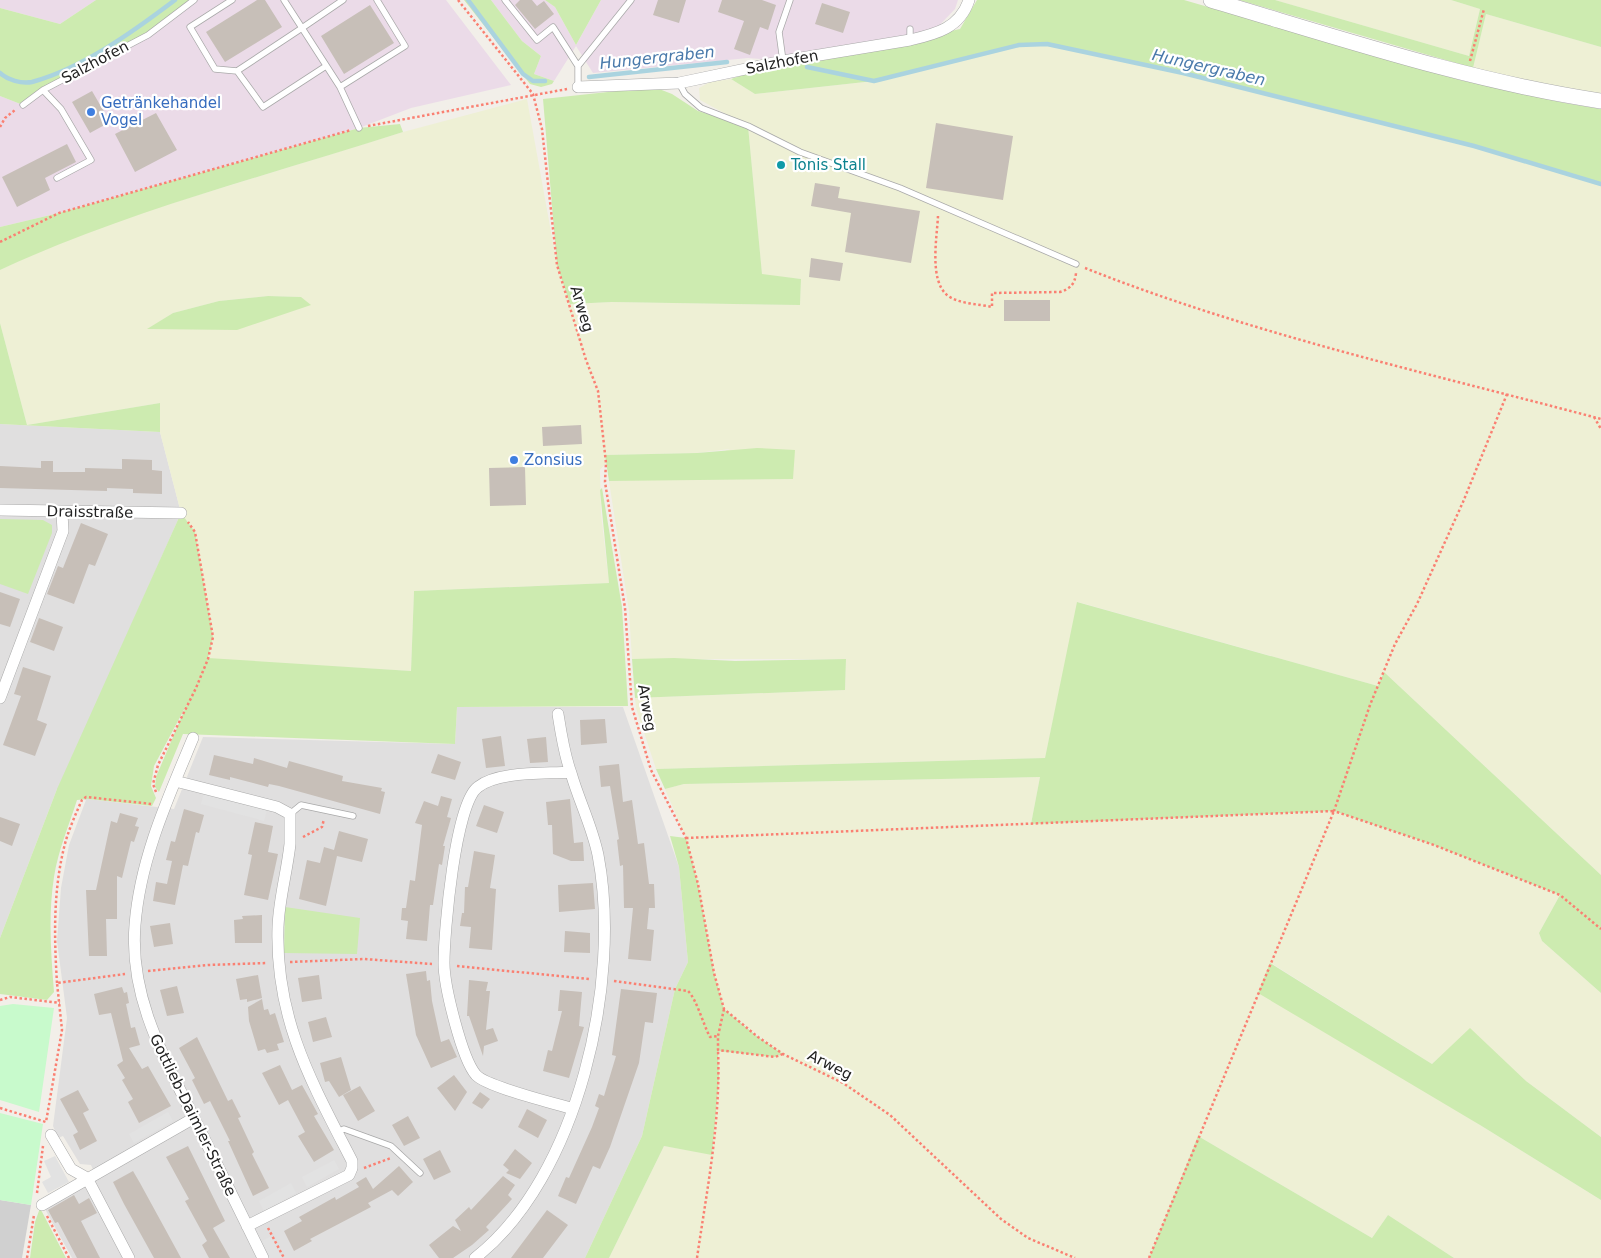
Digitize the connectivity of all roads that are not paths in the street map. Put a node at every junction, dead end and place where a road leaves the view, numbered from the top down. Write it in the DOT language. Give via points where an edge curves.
graph roads {
  1 [pos="194,0"];
  2 [pos="232,0"];
  3 [pos="284,0"];
  4 [pos="343,0"];
  5 [pos="377,0"];
  6 [pos="505,0"];
  7 [pos="631,0"];
  8 [pos="790,0"];
  9 [pos="969,0"];
  10 [pos="1211,0"];
  11 [pos="302,28"];
  12 [pos="783,61"];
  13 [pos="326,66"];
  14 [pos="578,66"];
  15 [pos="237,71"];
  16 [pos="680,83"];
  17 [pos="340,87"];
  18 [pos="578,87"];
  19 [pos="43,90"];
  20 [pos="1601,101"];
  21 [pos="23,105"];
  22 [pos="359,128"];
  23 [pos="57,178"];
  24 [pos="1076,264"];
  25 [pos="0,510"];
  26 [pos="62,513"];
  27 [pos="181,513"];
  28 [pos="0,698"];
  29 [pos="558,714"];
  30 [pos="193,738"];
  31 [pos="570,772"];
  32 [pos="175,781"];
  33 [pos="290,814"];
  34 [pos="353,816"];
  35 [pos="573,1109"];
  36 [pos="194,1118"];
  37 [pos="337,1132"];
  38 [pos="47,1135"];
  39 [pos="420,1173"];
  40 [pos="87,1178"];
  41 [pos="38,1204"];
  42 [pos="247,1226"];
  43 [pos="129,1258"];
  44 [pos="263,1258"];
  45 [pos="475,1258"];
  1 -- 19 [label="lane, Salzhofen" via="148,35"];
  2 -- 15 [label="lane" via="190,27 215,69"];
  3 -- 11 [label="lane"];
  4 -- 11 [label="lane"];
  5 -- 17 [label="lane" via="405,46"];
  6 -- 14 [label="lane" via="537,40 553,28"];
  7 -- 14 [label="lane"];
  8 -- 12 [label="lane" via="780,32"];
  9 -- 12 [label="street, Salzhofen" via="955,24 929,36 910,35"];
  10 -- 20 [label="street" via="1466,74 1513,86"];
  11 -- 13 [label="lane"];
  11 -- 15 [label="lane"];
  12 -- 16 [label="street, Salzhofen"];
  13 -- 15 [label="lane" via="263,108"];
  13 -- 17 [label="lane"];
  14 -- 18 [label="lane"];
  16 -- 18 [label="street, Salzhofen"];
  16 -- 24 [label="lane" via="685,94 701,108 748,126 800,152 900,188"];
  17 -- 22 [label="lane"];
  19 -- 21 [label="lane, Salzhofen"];
  19 -- 23 [label="lane" via="61,109 91,160"];
  25 -- 26 [label="street, Draisstraße"];
  26 -- 27 [label="street, Draisstraße"];
  26 -- 28 [label="street" via="63,531"];
  29 -- 31 [label="street"];
  30 -- 32 [label="street, Gottlieb-Daimler-Straße"];
  31 -- 35 [label="street" via="591,828 601,878 602,980 596,1028"];
  31 -- 35 [label="street" via="512,776 488,781 475,788 463,816 450,880 444,965 452,1010 468,1064 478,1077"];
  32 -- 33 [label="street" via="277,806"];
  32 -- 36 [label="street, Gottlieb-Daimler-Straße" via="165,802 140,886 134,927 136,972 146,1016 164,1062"];
  33 -- 34 [label="lane" via="301,805"];
  33 -- 37 [label="street" via="290,845 280,898 279,963 286,1011 316,1095"];
  35 -- 45 [label="street" via="552,1162 523,1207"];
  36 -- 40 [label="street"];
  36 -- 42 [label="street, Gottlieb-Daimler-Straße"];
  37 -- 39 [label="lane" via="344,1129 391,1146"];
  37 -- 42 [label="street" via="352,1161 349,1174"];
  38 -- 40 [label="street" via="71,1169"];
  40 -- 41 [label="street"];
  40 -- 43 [label="street"];
  42 -- 44 [label="street, Gottlieb-Daimler-Straße"];
}
